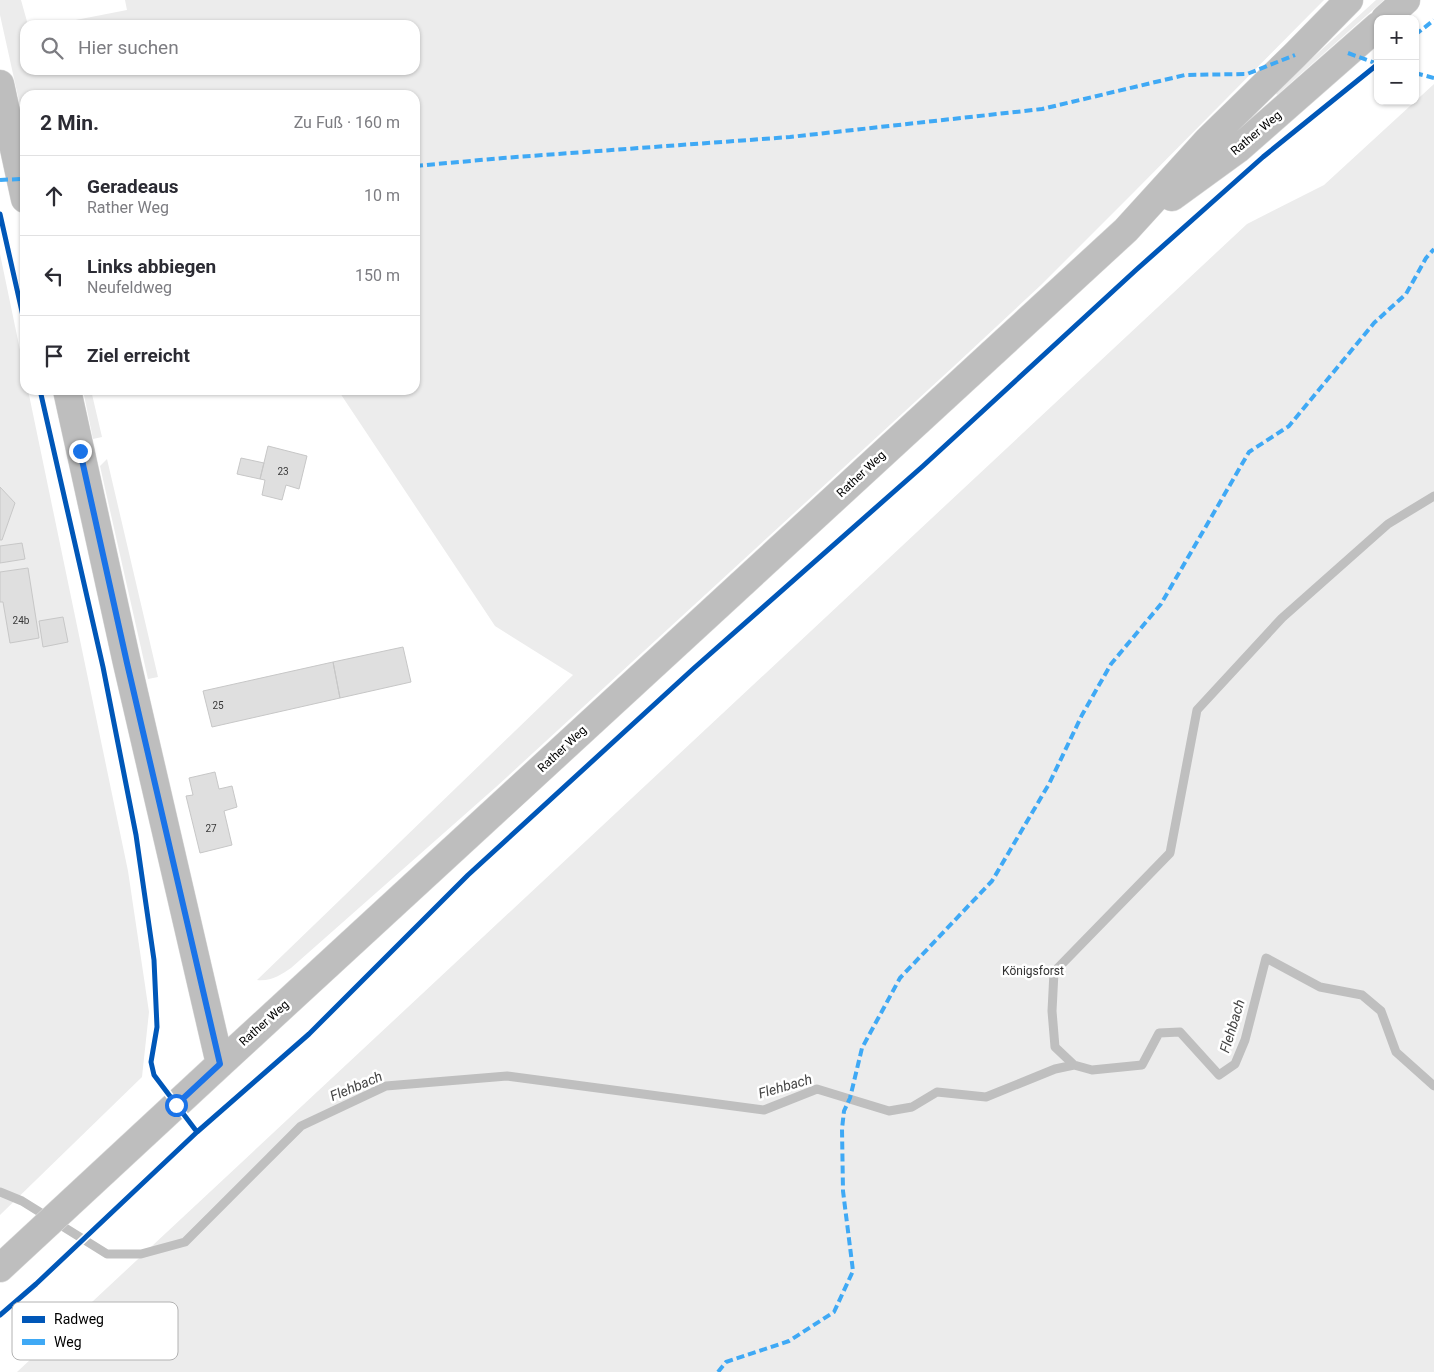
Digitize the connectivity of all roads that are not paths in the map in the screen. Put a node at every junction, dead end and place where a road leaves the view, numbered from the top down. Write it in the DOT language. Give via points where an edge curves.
graph roads {
  1 [pos="1349,0"];
  2 [pos="1406,0"];
  3 [pos="1389,15"];
  4 [pos="1374,30"];
  5 [pos="0,84"];
  6 [pos="20,176"];
  7 [pos="1126,230"];
  8 [pos="68,395"];
  9 [pos="220,1064"];
  10 [pos="0,1268"];
  1 -- 7 [label="main road, Rather Weg" via="1208,140"];
  2 -- 3 [label="main road"];
  4 -- 7 [label="main road, Rather Weg" via="1238,149"];
  5 -- 6 [label="main road"];
  7 -- 9 [label="main road, Rather Weg"];
  8 -- 9 [label="main road"];
  9 -- 10 [label="main road, Rather Weg"];
}
